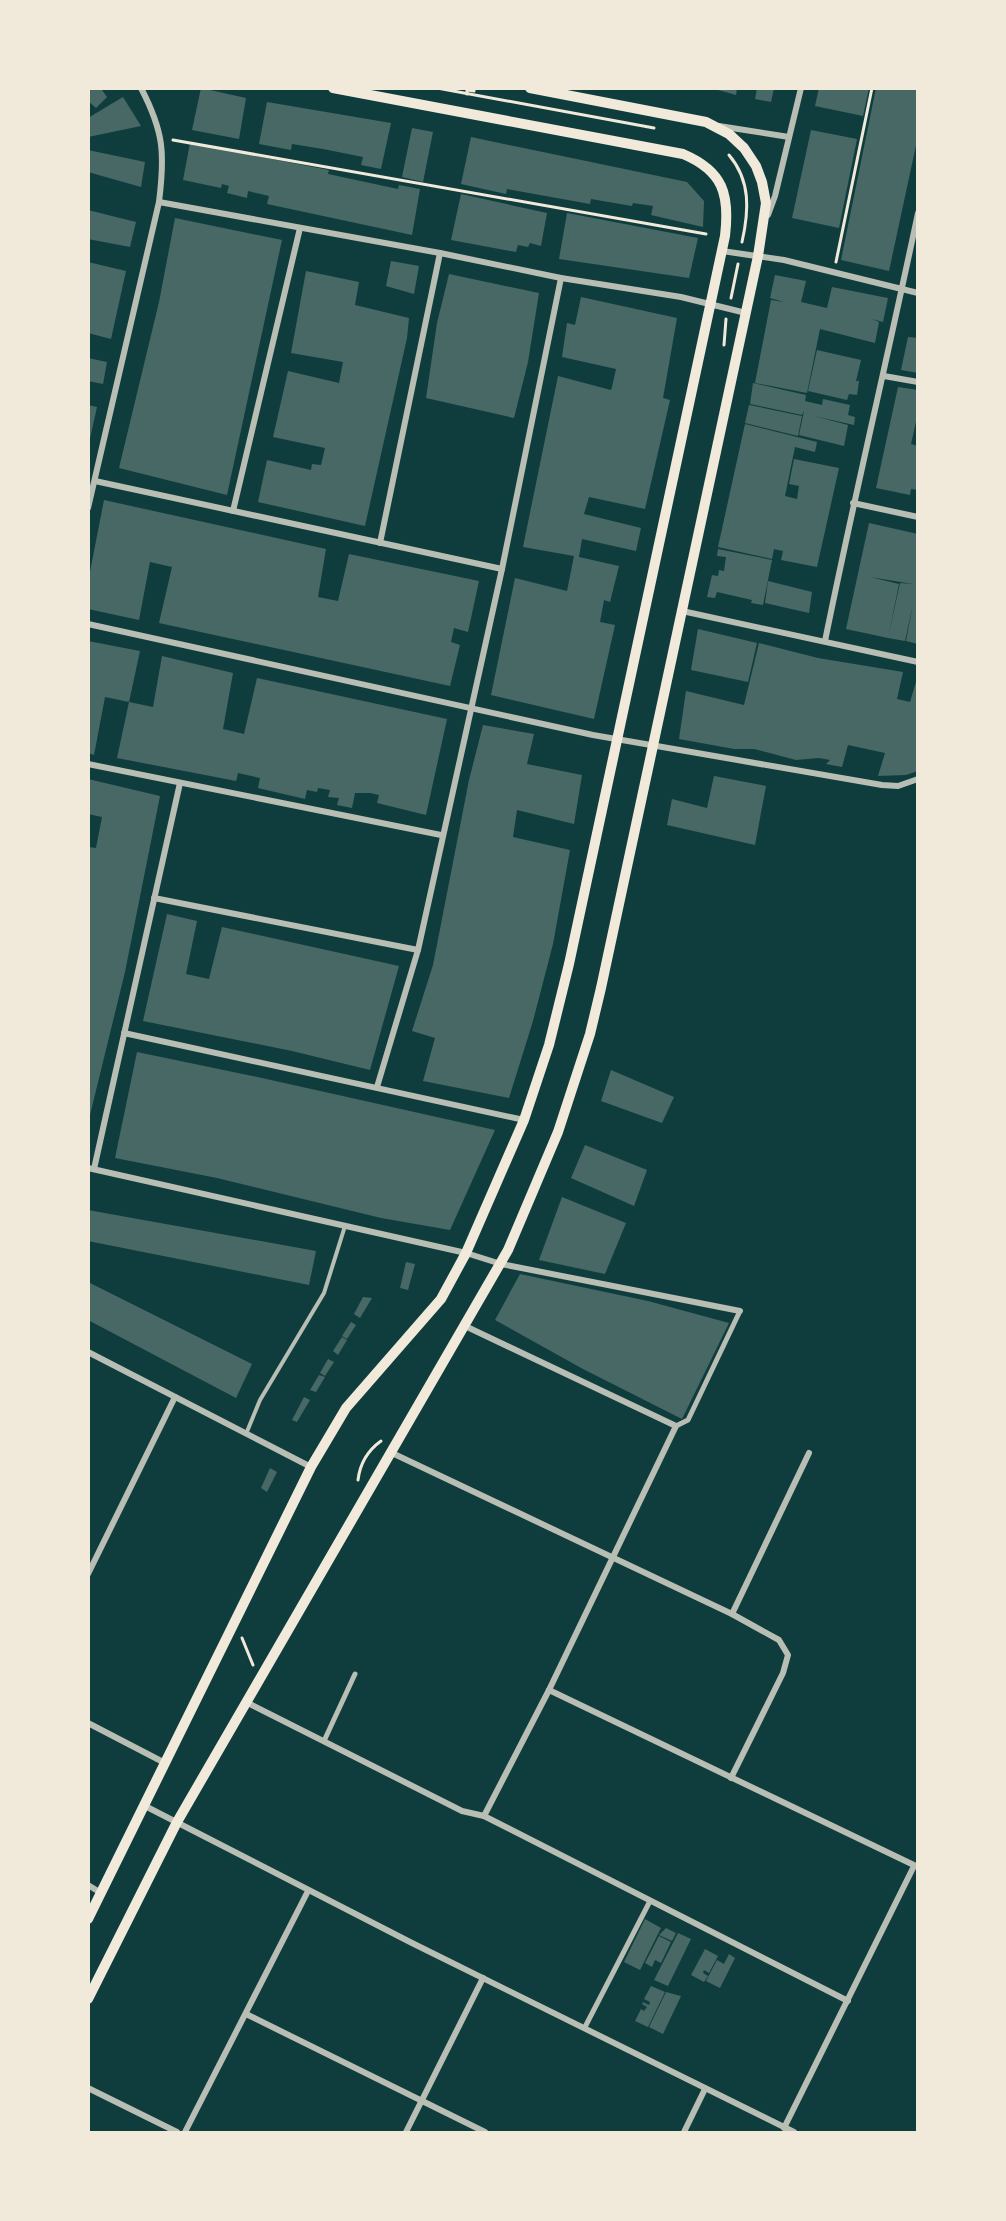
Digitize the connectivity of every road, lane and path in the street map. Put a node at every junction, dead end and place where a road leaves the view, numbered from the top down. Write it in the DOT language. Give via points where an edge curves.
graph roads {
  1 [pos="141,88"];
  2 [pos="333,88"];
  3 [pos="530,88"];
  4 [pos="801,88"];
  5 [pos="873,88"];
  6 [pos="545,90"];
  7 [pos="717,126"];
  8 [pos="789,137"];
  9 [pos="162,138"];
  10 [pos="159,202"];
  11 [pos="918,213"];
  12 [pos="764,224"];
  13 [pos="300,228"];
  14 [pos="706,234"];
  15 [pos="743,238"];
  16 [pos="722,251"];
  17 [pos="440,253"];
  18 [pos="740,253"];
  19 [pos="758,256"];
  20 [pos="834,272"];
  21 [pos="561,278"];
  22 [pos="902,290"];
  23 [pos="918,293"];
  24 [pos="710,306"];
  25 [pos="728,309"];
  26 [pos="746,313"];
  27 [pos="725,323"];
  28 [pos="884,376"];
  29 [pos="918,382"];
  30 [pos="95,481"];
  31 [pos="853,503"];
  32 [pos="88,508"];
  33 [pos="233,511"];
  34 [pos="918,517"];
  35 [pos="380,543"];
  36 [pos="502,569"];
  37 [pos="682,611"];
  38 [pos="88,624"];
  39 [pos="825,641"];
  40 [pos="918,662"];
  41 [pos="471,707"];
  42 [pos="617,739"];
  43 [pos="654,746"];
  44 [pos="88,764"];
  45 [pos="918,779"];
  46 [pos="180,783"];
  47 [pos="441,835"];
  48 [pos="154,898"];
  49 [pos="418,950"];
  50 [pos="124,1033"];
  51 [pos="377,1087"];
  52 [pos="524,1120"];
  53 [pos="91,1168"];
  54 [pos="346,1226"];
  55 [pos="466,1253"];
  56 [pos="501,1264"];
  57 [pos="740,1311"];
  58 [pos="465,1326"];
  59 [pos="88,1352"];
  60 [pos="175,1397"];
  61 [pos="676,1426"];
  62 [pos="246,1434"];
  63 [pos="392,1453"];
  64 [pos="809,1453"];
  65 [pos="311,1467"];
  66 [pos="610,1559"];
  67 [pos="88,1574"];
  68 [pos="732,1614"];
  69 [pos="238,1636"];
  70 [pos="256,1668"];
  71 [pos="356,1674"];
  72 [pos="549,1690"];
  73 [pos="246,1702"];
  74 [pos="88,1724"];
  75 [pos="324,1741"];
  76 [pos="165,1763"];
  77 [pos="731,1778"];
  78 [pos="145,1806"];
  79 [pos="484,1816"];
  80 [pos="177,1822"];
  81 [pos="916,1867"];
  82 [pos="88,1885"];
  83 [pos="308,1891"];
  84 [pos="101,1893"];
  85 [pos="650,1901"];
  86 [pos="88,1918"];
  87 [pos="483,1978"];
  88 [pos="88,2000"];
  89 [pos="848,2001"];
  90 [pos="246,2014"];
  91 [pos="585,2027"];
  92 [pos="88,2088"];
  93 [pos="705,2089"];
  94 [pos="422,2102"];
  95 [pos="784,2128"];
  96 [pos="177,2133"];
  97 [pos="185,2133"];
  98 [pos="406,2133"];
  99 [pos="485,2133"];
  100 [pos="684,2133"];
  101 [pos="794,2133"];
  1 -- 9 [label="street"];
  2 -- 16 [label="main road" via="698,160 718,177 724,191"];
  3 -- 6 [label="main road"];
  4 -- 8 [label="street"];
  5 -- 20 [label="path"];
  6 -- 7 [label="main road"];
  7 -- 8 [label="street"];
  7 -- 12 [label="main road" via="744,148 756,166 766,203"];
  8 -- 12 [label="street"];
  9 -- 10 [label="street"];
  9 -- 14 [label="path"];
  10 -- 13 [label="street"];
  10 -- 30 [label="street"];
  11 -- 22 [label="street"];
  12 -- 19 [label="main road"];
  13 -- 17 [label="street"];
  13 -- 33 [label="street"];
  15 -- 18 [label="path"];
  16 -- 18 [label="street"];
  16 -- 24 [label="main road"];
  17 -- 21 [label="street"];
  17 -- 35 [label="street"];
  18 -- 19 [label="street"];
  18 -- 25 [label="path"];
  19 -- 20 [label="street"];
  19 -- 26 [label="main road"];
  20 -- 22 [label="street"];
  21 -- 24 [label="street" via="681,297"];
  21 -- 36 [label="street"];
  22 -- 23 [label="street"];
  22 -- 28 [label="street"];
  24 -- 25 [label="street"];
  24 -- 42 [label="main road"];
  25 -- 26 [label="street"];
  25 -- 27 [label="path"];
  26 -- 37 [label="main road"];
  28 -- 29 [label="street"];
  28 -- 31 [label="street"];
  30 -- 32 [label="street"];
  30 -- 33 [label="street"];
  31 -- 34 [label="street"];
  31 -- 39 [label="street"];
  33 -- 35 [label="street"];
  35 -- 36 [label="street"];
  36 -- 41 [label="street"];
  37 -- 39 [label="street"];
  37 -- 43 [label="main road"];
  38 -- 41 [label="street"];
  39 -- 40 [label="street"];
  41 -- 42 [label="street"];
  41 -- 47 [label="street"];
  42 -- 43 [label="street"];
  42 -- 52 [label="main road" via="567,975"];
  43 -- 45 [label="street" via="882,785 898,786"];
  43 -- 56 [label="main road" via="590,1034 558,1132"];
  44 -- 46 [label="street"];
  46 -- 47 [label="street"];
  46 -- 48 [label="street"];
  47 -- 49 [label="street"];
  48 -- 49 [label="street"];
  48 -- 50 [label="street"];
  49 -- 51 [label="street"];
  50 -- 51 [label="street"];
  50 -- 53 [label="street"];
  51 -- 52 [label="street"];
  52 -- 55 [label="main road"];
  53 -- 54 [label="street"];
  54 -- 55 [label="street"];
  54 -- 62 [label="lane" via="324,1293 260,1400"];
  55 -- 56 [label="street"];
  55 -- 65 [label="main road" via="441,1299 346,1408"];
  56 -- 57 [label="street"];
  56 -- 58 [label="main road"];
  57 -- 61 [label="street" via="688,1420"];
  58 -- 61 [label="street"];
  58 -- 63 [label="main road"];
  59 -- 60 [label="street"];
  60 -- 62 [label="street"];
  60 -- 67 [label="street"];
  61 -- 66 [label="street"];
  62 -- 65 [label="street"];
  63 -- 66 [label="street"];
  63 -- 73 [label="main road"];
  64 -- 68 [label="street"];
  65 -- 76 [label="main road"];
  66 -- 68 [label="street"];
  66 -- 72 [label="street"];
  68 -- 77 [label="street" via="779,1640 788,1655 783,1674"];
  69 -- 70 [label="path" via="244,1639"];
  71 -- 75 [label="street"];
  72 -- 77 [label="street"];
  72 -- 79 [label="street"];
  73 -- 75 [label="street"];
  73 -- 80 [label="main road"];
  74 -- 76 [label="street"];
  75 -- 79 [label="street" via="462,1811"];
  76 -- 78 [label="main road"];
  77 -- 81 [label="street"];
  78 -- 80 [label="street"];
  78 -- 84 [label="main road"];
  79 -- 85 [label="street"];
  80 -- 83 [label="street"];
  80 -- 88 [label="main road"];
  81 -- 89 [label="street"];
  82 -- 84 [label="street"];
  83 -- 87 [label="street"];
  83 -- 90 [label="street"];
  84 -- 86 [label="main road"];
  85 -- 89 [label="street"];
  85 -- 91 [label="street"];
  87 -- 91 [label="street"];
  87 -- 94 [label="street"];
  89 -- 95 [label="street"];
  90 -- 94 [label="street"];
  90 -- 97 [label="street"];
  91 -- 93 [label="street"];
  92 -- 96 [label="street"];
  93 -- 95 [label="street"];
  93 -- 100 [label="street"];
  94 -- 98 [label="street"];
  94 -- 99 [label="street"];
  95 -- 101 [label="street"];
}
